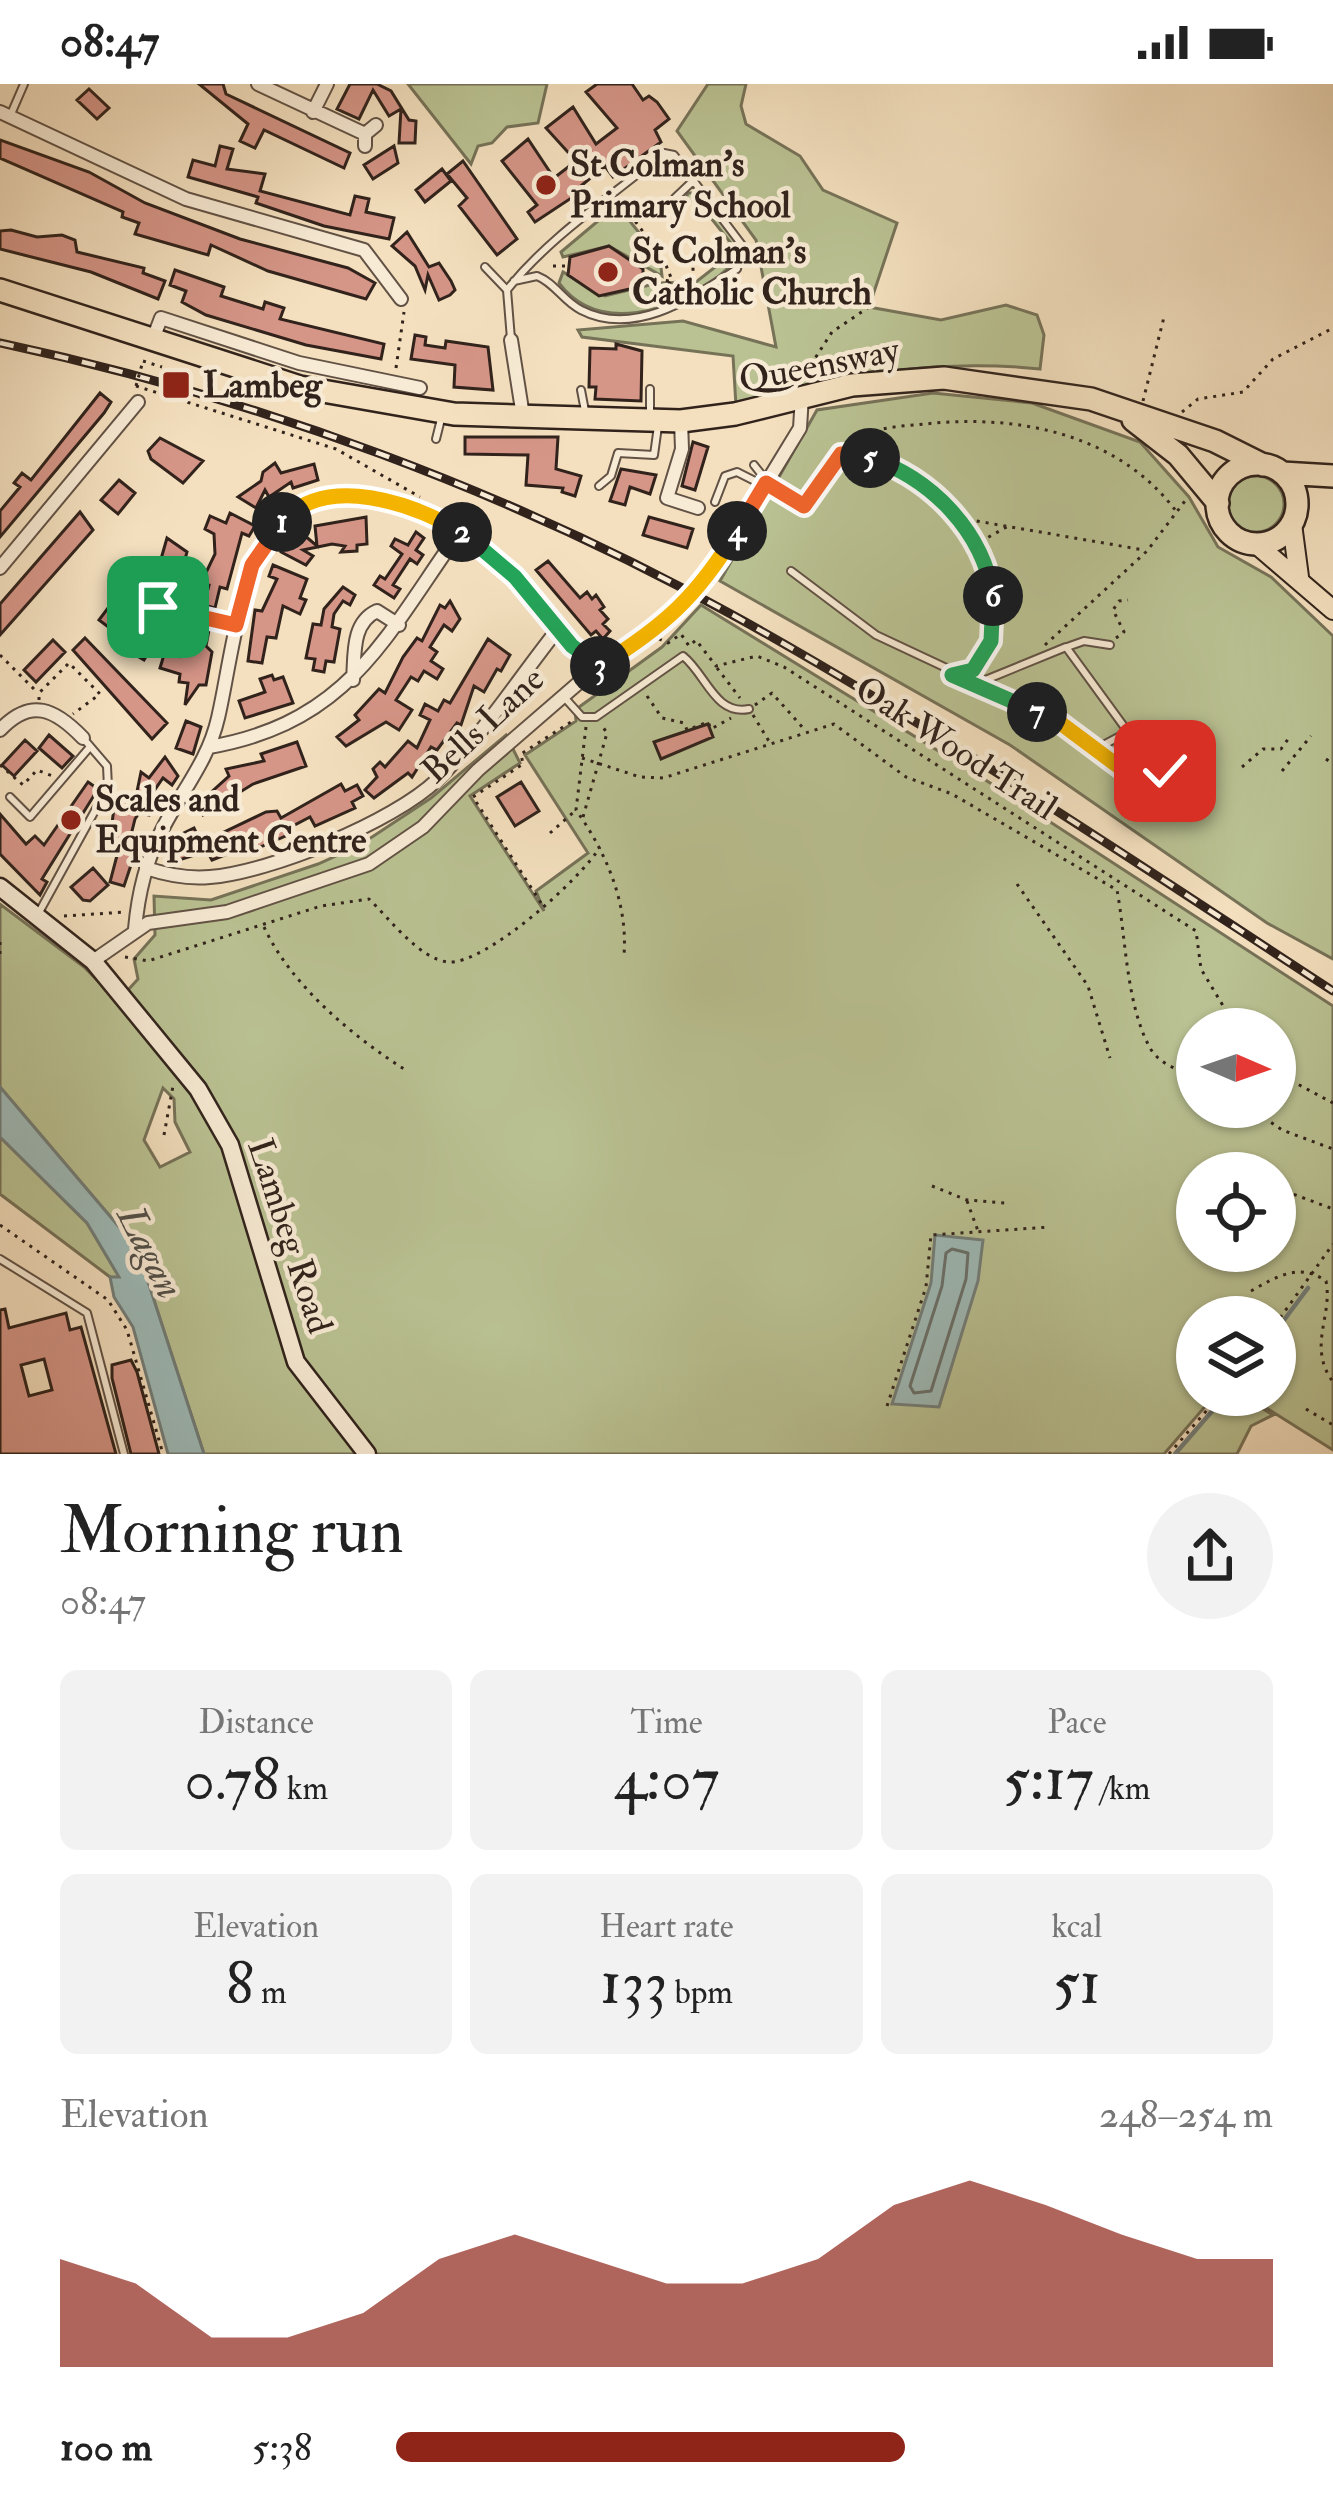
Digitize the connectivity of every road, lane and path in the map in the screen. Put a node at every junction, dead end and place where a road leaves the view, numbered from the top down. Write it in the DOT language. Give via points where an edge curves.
graph roads {
  1 [pos="24,84"];
  2 [pos="258,84"];
  3 [pos="327,84"];
  4 [pos="313,112"];
  5 [pos="5,114"];
  6 [pos="368,135"];
  7 [pos="694,180"];
  8 [pos="614,194"];
  9 [pos="675,198"];
  10 [pos="622,203"];
  11 [pos="644,204"];
  12 [pos="545,249"];
  13 [pos="553,266"];
  14 [pos="570,266"];
  15 [pos="485,267"];
  16 [pos="693,267"];
  17 [pos="649,278"];
  18 [pos="672,280"];
  19 [pos="514,281"];
  20 [pos="552,284"];
  21 [pos="0,290"];
  22 [pos="507,290"];
  23 [pos="394,294"];
  24 [pos="868,307"];
  25 [pos="644,316"];
  26 [pos="1164,317"];
  27 [pos="1333,328"];
  28 [pos="511,340"];
  29 [pos="160,366"];
  30 [pos="420,388"];
  31 [pos="650,389"];
  32 [pos="581,390"];
  33 [pos="390,394"];
  34 [pos="798,397"];
  35 [pos="138,402"];
  36 [pos="442,412"];
  37 [pos="1132,413"];
  38 [pos="524,419"];
  39 [pos="586,421"];
  40 [pos="682,421"];
  41 [pos="654,422"];
  42 [pos="1167,434"];
  43 [pos="436,439"];
  44 [pos="841,454"];
  45 [pos="754,465"];
  46 [pos="1272,469"];
  47 [pos="1333,479"];
  48 [pos="1202,482"];
  49 [pos="766,483"];
  50 [pos="598,486"];
  51 [pos="715,502"];
  52 [pos="1218,503"];
  53 [pos="804,506"];
  54 [pos="698,508"];
  55 [pos="1176,511"];
  56 [pos="424,512"];
  57 [pos="1295,517"];
  58 [pos="957,518"];
  59 [pos="1012,524"];
  60 [pos="461,530"];
  61 [pos="1256,544"];
  62 [pos="1147,550"];
  63 [pos="983,554"];
  64 [pos="0,566"];
  65 [pos="791,571"];
  66 [pos="1299,577"];
  67 [pos="1128,600"];
  68 [pos="158,607"];
  69 [pos="1333,610"];
  70 [pos="236,625"];
  71 [pos="399,625"];
  72 [pos="558,629"];
  73 [pos="1124,632"];
  74 [pos="664,642"];
  75 [pos="1110,645"];
  76 [pos="1066,647"];
  77 [pos="1038,650"];
  78 [pos="0,656"];
  79 [pos="600,666"];
  80 [pos="716,666"];
  81 [pos="989,667"];
  82 [pos="352,681"];
  83 [pos="975,684"];
  84 [pos="641,686"];
  85 [pos="562,695"];
  86 [pos="39,700"];
  87 [pos="749,709"];
  88 [pos="736,712"];
  89 [pos="588,717"];
  90 [pos="65,721"];
  91 [pos="804,729"];
  92 [pos="0,730"];
  93 [pos="1128,732"];
  94 [pos="1291,735"];
  95 [pos="1311,736"];
  96 [pos="86,743"];
  97 [pos="770,743"];
  98 [pos="209,747"];
  99 [pos="1094,750"];
  100 [pos="582,758"];
  101 [pos="1326,759"];
  102 [pos="595,761"];
  103 [pos="1333,764"];
  104 [pos="0,765"];
  105 [pos="1242,767"];
  106 [pos="1282,771"];
  107 [pos="62,780"];
  108 [pos="10,797"];
  109 [pos="576,810"];
  110 [pos="582,818"];
  111 [pos="550,832"];
  112 [pos="600,847"];
  113 [pos="146,868"];
  114 [pos="1018,884"];
  115 [pos="0,886"];
  116 [pos="542,905"];
  117 [pos="137,912"];
  118 [pos="41,919"];
  119 [pos="263,925"];
  120 [pos="135,929"];
  121 [pos="0,942"];
  122 [pos="99,956"];
  123 [pos="624,956"];
  124 [pos="0,958"];
  125 [pos="1224,1008"];
  126 [pos="1111,1058"];
  127 [pos="181,1068"];
  128 [pos="404,1069"];
  129 [pos="1176,1069"];
  130 [pos="1296,1083"];
  131 [pos="1333,1102"];
  132 [pos="1279,1128"];
  133 [pos="164,1136"];
  134 [pos="1333,1149"];
  135 [pos="932,1186"];
  136 [pos="1296,1194"];
  137 [pos="967,1200"];
  138 [pos="1005,1203"];
  139 [pos="1333,1209"];
  140 [pos="0,1225"];
  141 [pos="1050,1227"];
  142 [pos="978,1233"];
  143 [pos="1333,1244"];
  144 [pos="0,1259"];
  145 [pos="1315,1273"];
  146 [pos="1251,1292"];
  147 [pos="1296,1298"];
  148 [pos="1333,1298"];
  149 [pos="1333,1382"];
  150 [pos="887,1406"];
  151 [pos="1306,1409"];
  152 [pos="1202,1416"];
  153 [pos="1333,1424"];
  154 [pos="124,1454"];
  155 [pos="163,1454"];
  156 [pos="367,1454"];
  157 [pos="1169,1454"];
  1 -- 5 [label="lane"];
  2 -- 4 [label="street"];
  3 -- 4 [label="street"];
  4 -- 6 [label="street"];
  5 -- 23 [label="street" via="186,199 364,250"];
  7 -- 8 [label="lane" via="664,153"];
  7 -- 9 [label="lane"];
  7 -- 25 [label="lane" via="736,232 737,268 680,306"];
  8 -- 10 [label="path"];
  8 -- 12 [label="lane"];
  10 -- 11 [label="path"];
  10 -- 18 [label="path"];
  12 -- 13 [label="path"];
  12 -- 19 [label="lane"];
  13 -- 14 [label="path"];
  13 -- 20 [label="path"];
  15 -- 22 [label="lane"];
  16 -- 18 [label="path" via="693,278"];
  17 -- 18 [label="path"];
  18 -- 25 [label="path"];
  19 -- 20 [label="lane" via="537,276"];
  19 -- 22 [label="lane"];
  20 -- 25 [label="lane" via="587,314"];
  21 -- 33 [label="highway, Queensway" via="300,387"];
  22 -- 28 [label="lane"];
  23 -- 33 [label="path" via="405,308"];
  24 -- 34 [label="path" via="832,332 806,365"];
  26 -- 37 [label="path"];
  27 -- 42 [label="path" via="1273,359 1244,392 1198,399"];
  28 -- 38 [label="street"];
  29 -- 56 [label="path, bridge" via="143,361 136,386 337,447 427,501"];
  30 -- 33 [label="street, Queensway"];
  31 -- 41 [label="lane"];
  32 -- 39 [label="lane"];
  33 -- 36 [label="highway, Queensway"];
  34 -- 37 [label="highway, Queensway" via="944,378 1043,388"];
  34 -- 40 [label="highway, Queensway"];
  34 -- 49 [label="street, Bells Lane" via="800,428"];
  35 -- 64 [label="street"];
  36 -- 38 [label="highway, Queensway"];
  36 -- 43 [label="lane"];
  37 -- 42 [label="highway, Queensway"];
  38 -- 39 [label="highway, Queensway"];
  39 -- 41 [label="highway, Queensway"];
  40 -- 41 [label="highway, Queensway"];
  40 -- 54 [label="street" via="667,498"];
  41 -- 50 [label="lane" via="654,455 618,453"];
  42 -- 46 [label="highway, Queensway"];
  42 -- 48 [label="highway, Queensway"];
  44 -- 53 [label="path"];
  44 -- 55 [label="path" via="886,428 1004,420 1081,440 1135,471"];
  44 -- 58 [label="path" via="897,467"];
  45 -- 49 [label="lane"];
  46 -- 47 [label="highway, Queensway"];
  46 -- 52 [label="highway" via="1237,470"];
  46 -- 57 [label="highway" via="1291,483"];
  47 -- 57 [label="highway"];
  48 -- 52 [label="highway, Queensway"];
  48 -- 55 [label="path"];
  49 -- 51 [label="lane" via="725,476"];
  49 -- 53 [label="lane"];
  49 -- 79 [label="street, Bells Lane, bridge" via="678,613"];
  52 -- 61 [label="highway" via="1224,527"];
  55 -- 62 [label="path"];
  56 -- 60 [label="street"];
  56 -- 70 [label="street" via="365,496 298,508 252,565"];
  57 -- 61 [label="highway" via="1276,539"];
  57 -- 66 [label="main road"];
  58 -- 59 [label="path"];
  58 -- 63 [label="path"];
  59 -- 62 [label="path"];
  59 -- 63 [label="path" via="997,529"];
  60 -- 71 [label="street"];
  60 -- 72 [label="street"];
  61 -- 66 [label="main road"];
  62 -- 77 [label="path"];
  63 -- 81 [label="path" via="996,621 973,670"];
  65 -- 83 [label="lane" via="876,635"];
  66 -- 69 [label="main road"];
  67 -- 73 [label="path" via="1113,610"];
  68 -- 70 [label="street"];
  70 -- 98 [label="street"];
  71 -- 82 [label="street"];
  71 -- 82 [label="street" via="377,611 364,618"];
  72 -- 79 [label="street"];
  72 -- 113 [label="street" via="436,781 407,802 301,851 216,877"];
  74 -- 80 [label="path" via="681,634 688,646 696,640"];
  75 -- 76 [label="lane"];
  76 -- 83 [label="lane"];
  76 -- 93 [label="lane"];
  78 -- 86 [label="path"];
  79 -- 85 [label="street, Bells Lane"];
  80 -- 87 [label="path"];
  80 -- 125 [label="path, Oak Wood Trail" via="758,656 784,667 1196,931 1201,970"];
  82 -- 98 [label="street" via="320,709"];
  83 -- 99 [label="lane" via="1055,719"];
  84 -- 88 [label="path" via="662,718 687,730 708,722 711,729"];
  84 -- 88 [label="lane" via="683,656"];
  84 -- 89 [label="lane"];
  85 -- 89 [label="lane"];
  85 -- 120 [label="street, Bells Lane" via="423,827 369,864 227,912"];
  86 -- 90 [label="street"];
  86 -- 90 [label="path" via="69,663 100,694"];
  86 -- 92 [label="street"];
  87 -- 88 [label="lane"];
  87 -- 91 [label="path" via="772,693"];
  87 -- 97 [label="path"];
  89 -- 100 [label="path"];
  89 -- 102 [label="path" via="607,733"];
  89 -- 116 [label="path" via="521,754 523,764 473,796"];
  90 -- 96 [label="street"];
  91 -- 97 [label="path"];
  91 -- 129 [label="path" via="846,729 906,777 952,794 1118,890 1141,1020 1151,1050"];
  93 -- 99 [label="lane"];
  93 -- 99 [label="lane" via="1164,770 1147,782"];
  94 -- 105 [label="path"];
  95 -- 106 [label="path"];
  96 -- 107 [label="lane"];
  96 -- 118 [label="lane" via="107,766 108,787"];
  97 -- 102 [label="path" via="662,778"];
  98 -- 113 [label="street"];
  100 -- 102 [label="path"];
  100 -- 109 [label="path"];
  101 -- 103 [label="path"];
  102 -- 110 [label="path"];
  104 -- 107 [label="path" via="23,785 37,770"];
  107 -- 108 [label="lane" via="31,817"];
  109 -- 110 [label="path"];
  109 -- 111 [label="path"];
  110 -- 112 [label="path"];
  112 -- 116 [label="path"];
  112 -- 123 [label="path" via="616,887"];
  113 -- 117 [label="street"];
  114 -- 126 [label="path" via="1088,986"];
  115 -- 118 [label="main road, Lambeg Road"];
  116 -- 119 [label="path" via="482,954 445,962 369,899"];
  117 -- 118 [label="path"];
  117 -- 120 [label="street"];
  118 -- 122 [label="main road, Lambeg Road"];
  119 -- 122 [label="path" via="148,961"];
  119 -- 128 [label="path" via="361,1042"];
  120 -- 122 [label="street, Bells Lane"];
  121 -- 124 [label="path"];
  122 -- 127 [label="main road, Lambeg Road"];
  127 -- 133 [label="path"];
  127 -- 156 [label="main road, Lambeg Road" via="230,1145 296,1363"];
  130 -- 131 [label="path"];
  132 -- 134 [label="path"];
  135 -- 137 [label="path"];
  136 -- 139 [label="path"];
  137 -- 138 [label="path"];
  137 -- 142 [label="path"];
  140 -- 155 [label="path" via="108,1300 127,1330"];
  141 -- 142 [label="path"];
  142 -- 150 [label="path" via="931,1235 926,1287"];
  143 -- 145 [label="path"];
  144 -- 154 [label="lane" via="87,1313"];
  145 -- 146 [label="path" via="1282,1274"];
  145 -- 147 [label="path"];
  145 -- 148 [label="path"];
  148 -- 149 [label="path" via="1319,1342"];
  151 -- 153 [label="path"];
  152 -- 157 [label="path"];
}
